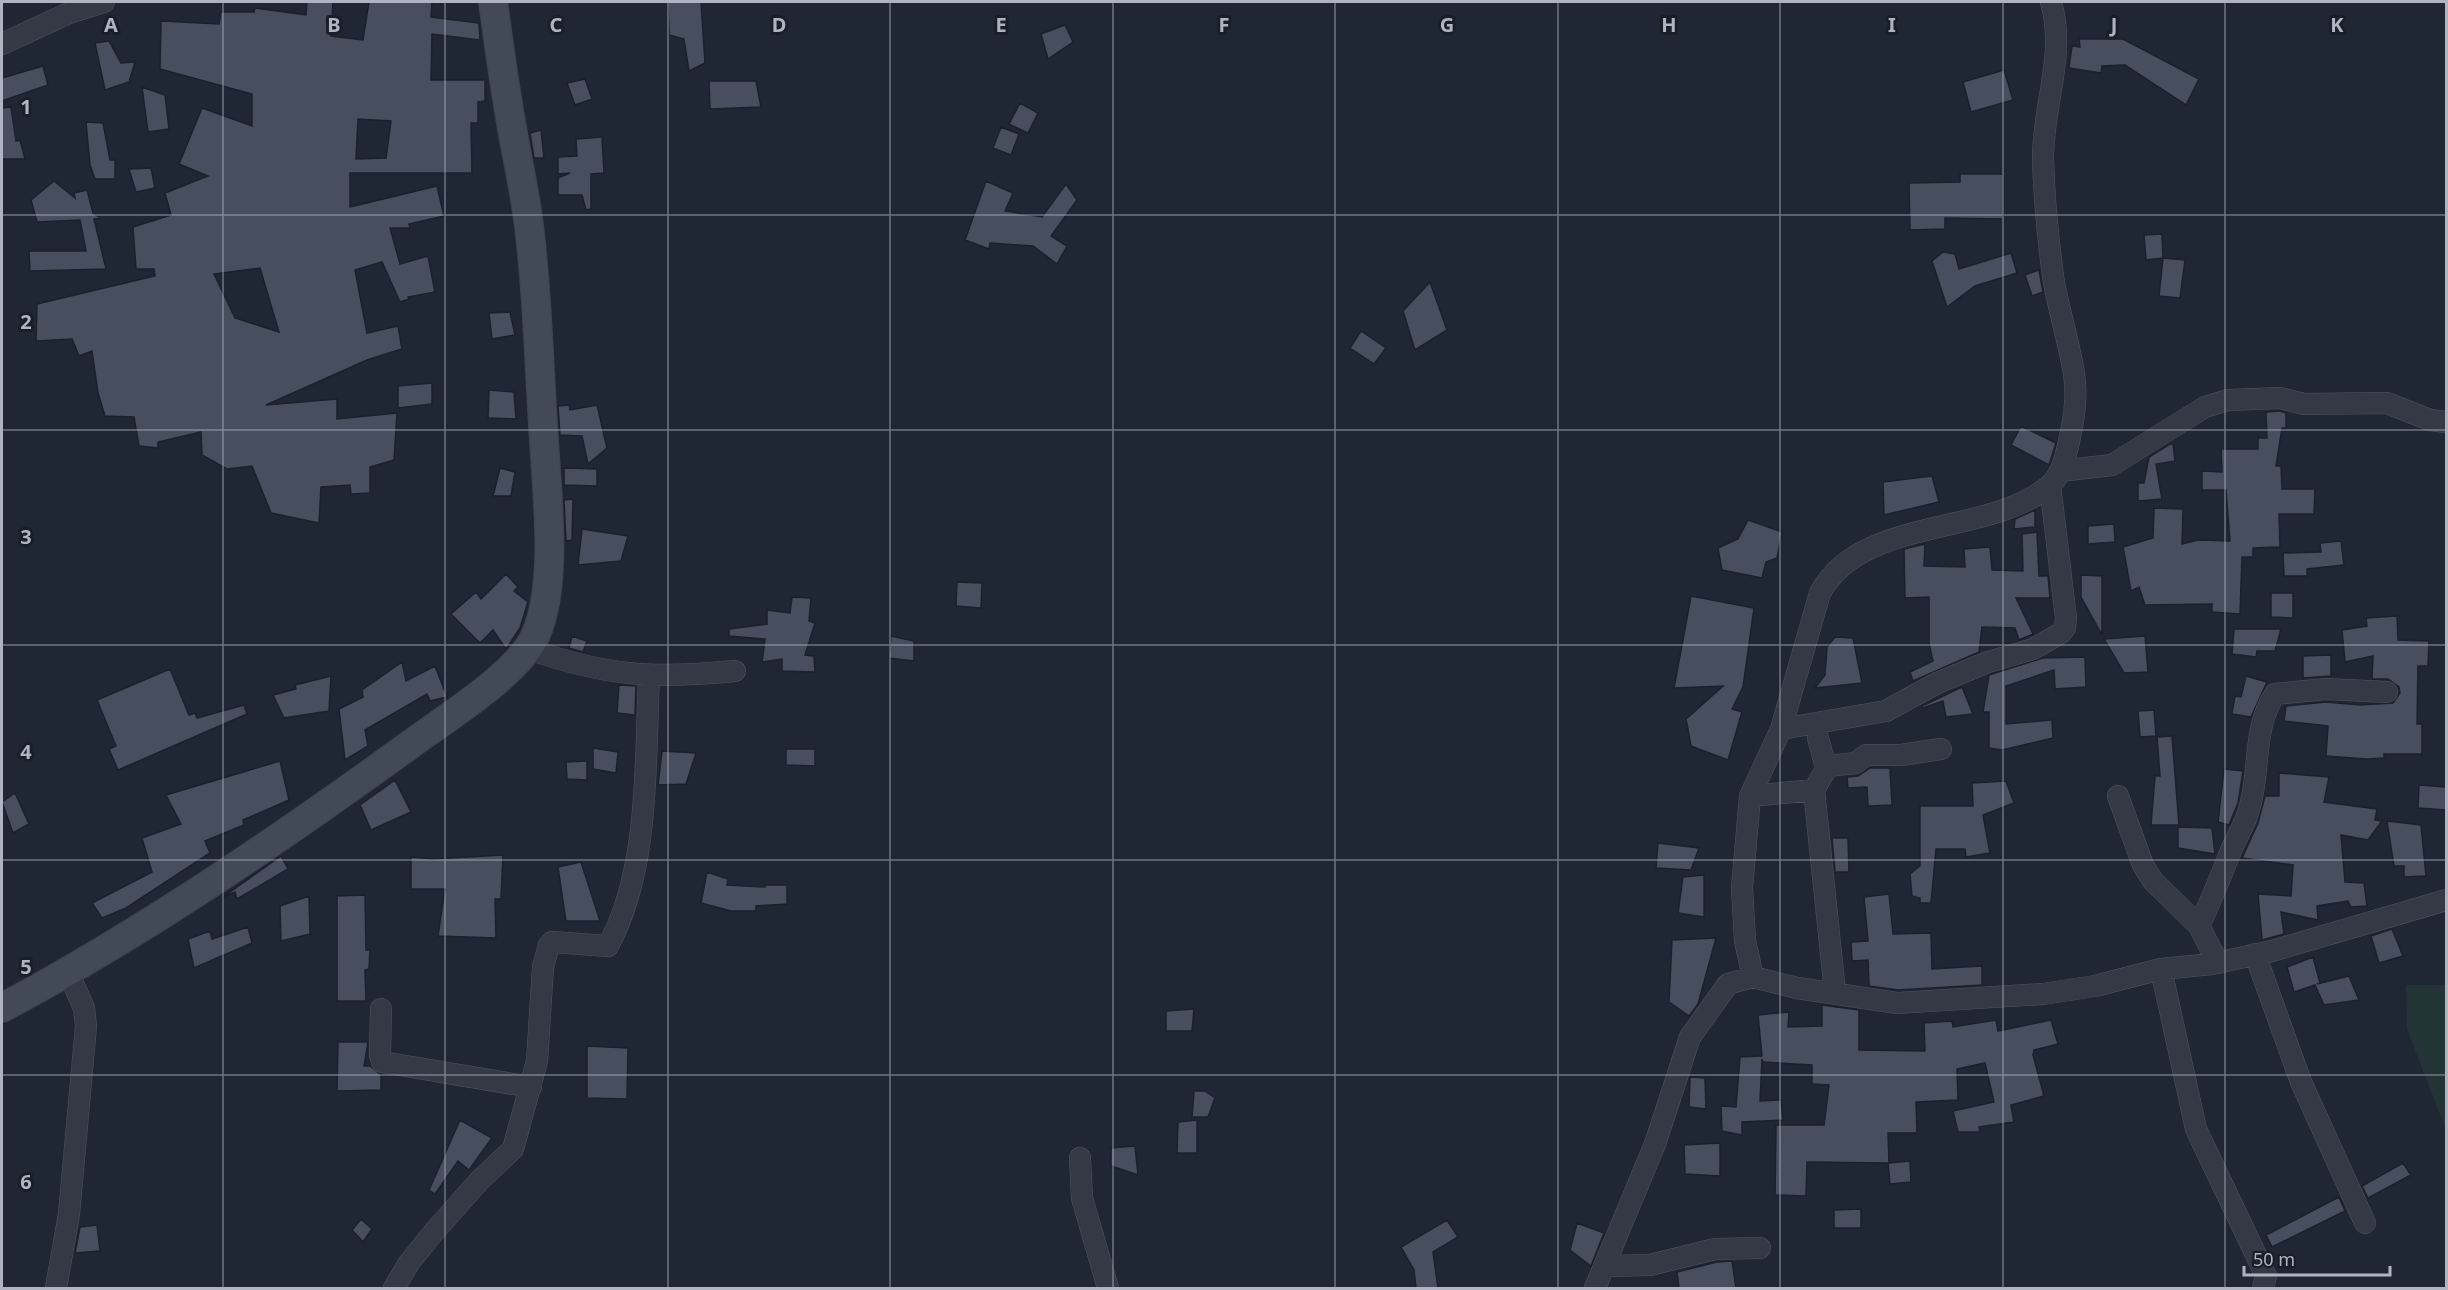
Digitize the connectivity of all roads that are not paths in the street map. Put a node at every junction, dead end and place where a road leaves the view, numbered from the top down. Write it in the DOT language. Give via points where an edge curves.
graph roads {
  1 [pos="104,2"];
  2 [pos="493,2"];
  3 [pos="2050,2"];
  4 [pos="2,44"];
  5 [pos="2446,422"];
  6 [pos="2055,478"];
  7 [pos="529,649"];
  8 [pos="735,671"];
  9 [pos="649,675"];
  10 [pos="2387,692"];
  11 [pos="1781,729"];
  12 [pos="1818,738"];
  13 [pos="1941,749"];
  14 [pos="1828,766"];
  15 [pos="1814,790"];
  16 [pos="1750,796"];
  17 [pos="2118,796"];
  18 [pos="2446,900"];
  19 [pos="2199,926"];
  20 [pos="2255,954"];
  21 [pos="2217,963"];
  22 [pos="2161,969"];
  23 [pos="68,972"];
  24 [pos="1753,977"];
  25 [pos="1834,992"];
  26 [pos="2,1008"];
  27 [pos="381,1009"];
  28 [pos="531,1088"];
  29 [pos="1080,1158"];
  30 [pos="2364,1223"];
  31 [pos="1760,1248"];
  32 [pos="1605,1266"];
  33 [pos="56,1288"];
  34 [pos="394,1288"];
  35 [pos="1108,1288"];
  36 [pos="1595,1288"];
  37 [pos="2263,1288"];
  1 -- 4 [label="street" via="69,13"];
  2 -- 7 [label="street" via="529,230 549,516 544,606"];
  3 -- 6 [label="street" via="2057,24 2058,50 2043,160 2053,276 2074,373 2072,426"];
  5 -- 6 [label="street" via="2430,420 2387,403 2228,400 2205,407 2112,465"];
  6 -- 11 [label="street" via="2024,502 1908,534 1866,552 1829,575 1820,593"];
  6 -- 11 [label="street" via="2066,618 2061,633 2033,649 1937,683 1886,711"];
  7 -- 9 [label="street" via="607,672"];
  7 -- 23 [label="street" via="516,664 451,715 327,804"];
  8 -- 9 [label="street"];
  9 -- 28 [label="street" via="644,791 625,909 608,946 552,942 549,945 543,967 537,1061"];
  10 -- 19 [label="street" via="2326,688 2275,694 2260,738 2252,803 2245,825"];
  11 -- 16 [label="street"];
  12 -- 14 [label="street"];
  13 -- 14 [label="street" via="1866,755 1856,763"];
  14 -- 15 [label="street"];
  15 -- 16 [label="street"];
  15 -- 25 [label="street"];
  16 -- 24 [label="street" via="1742,888 1745,941"];
  17 -- 19 [label="street" via="2143,865 2160,888"];
  18 -- 20 [label="street"];
  19 -- 21 [label="street"];
  20 -- 21 [label="street"];
  20 -- 30 [label="street" via="2301,1082"];
  21 -- 22 [label="street"];
  22 -- 25 [label="street" via="2043,994 1897,1003"];
  22 -- 37 [label="street" via="2193,1121 2266,1276"];
  23 -- 26 [label="street"];
  23 -- 33 [label="street" via="84,1008 86,1026 69,1214"];
  24 -- 25 [label="street"];
  24 -- 32 [label="street" via="1728,984 1690,1037 1655,1144"];
  27 -- 28 [label="street" via="382,1062"];
  28 -- 34 [label="street" via="510,1152 433,1233"];
  29 -- 35 [label="street" via="1082,1198"];
  31 -- 32 [label="street" via="1715,1249 1650,1265"];
  32 -- 36 [label="street"];
}
